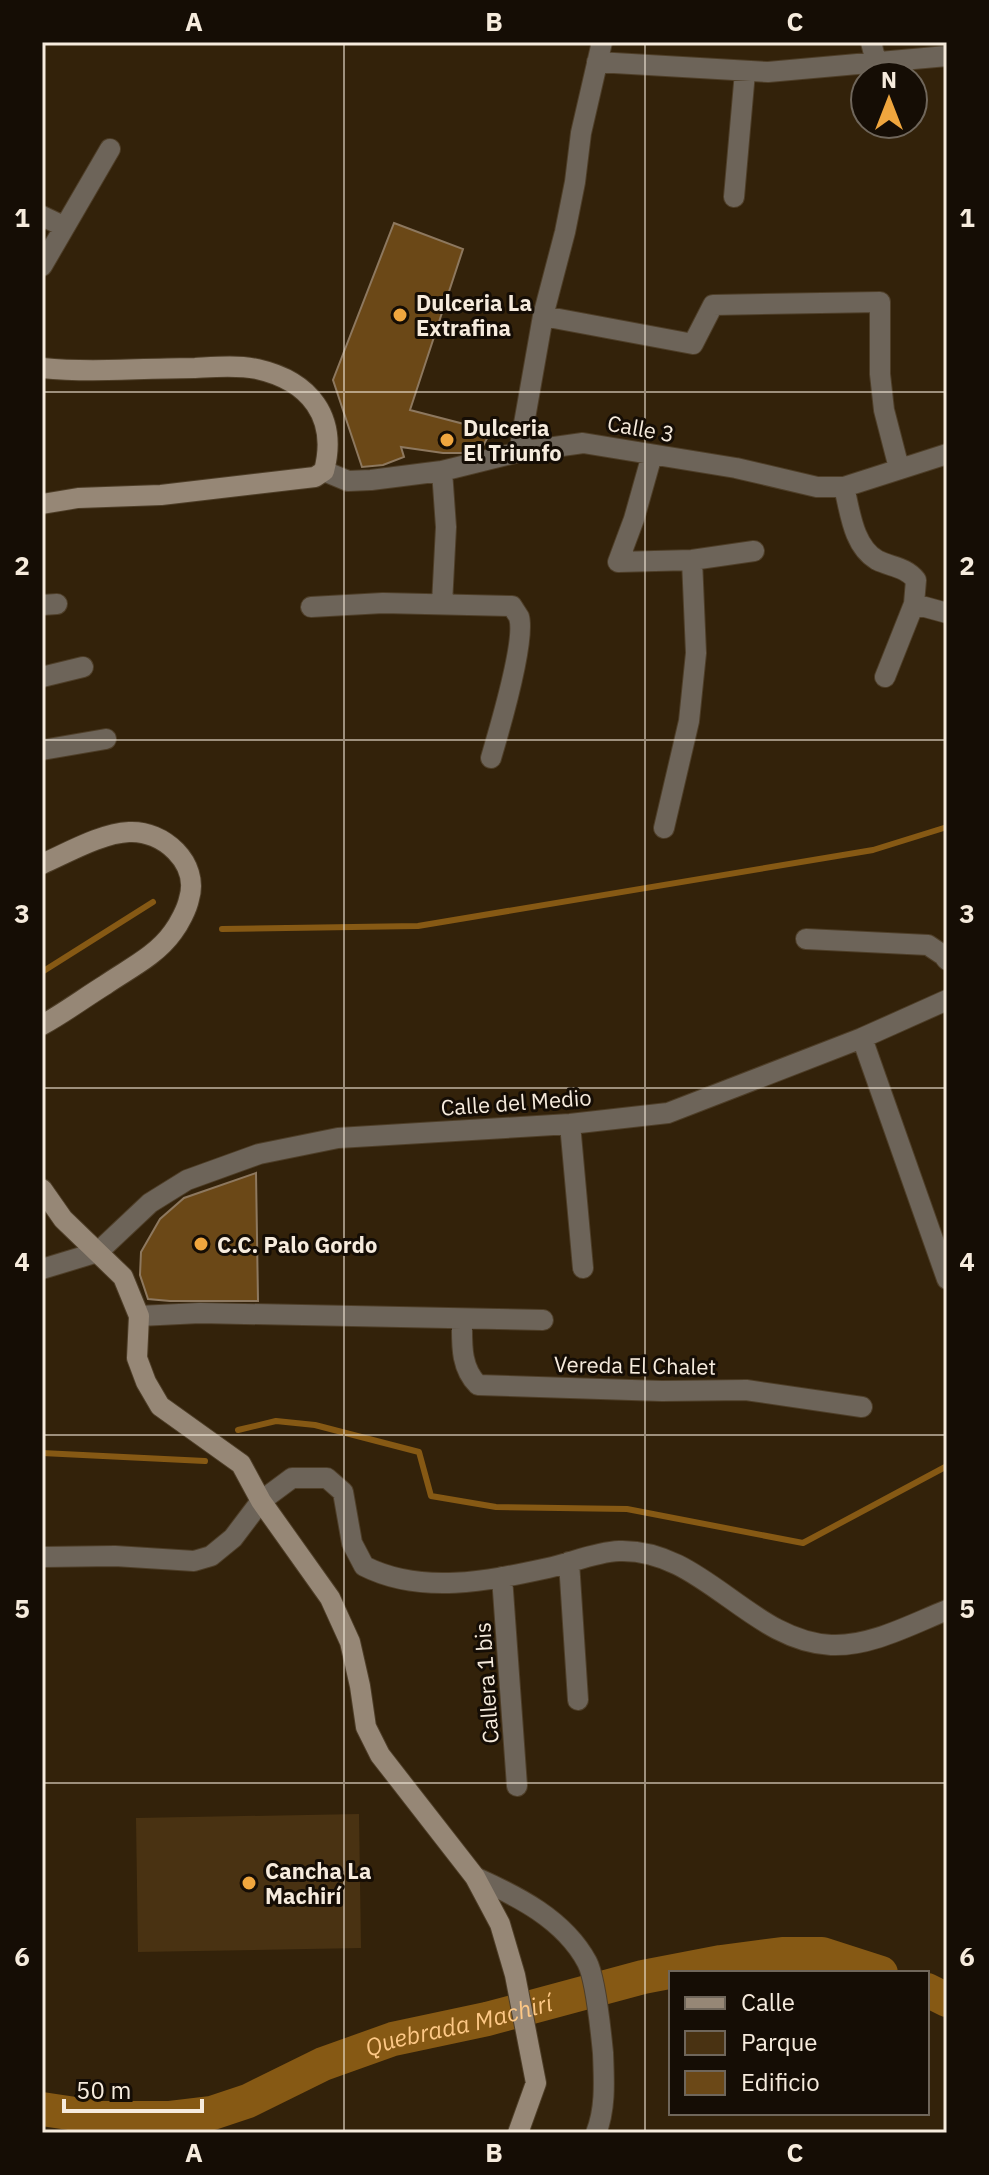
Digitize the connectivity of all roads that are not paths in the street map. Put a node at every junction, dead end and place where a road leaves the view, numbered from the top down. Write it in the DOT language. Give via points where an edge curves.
graph roads {
  1 [pos="600,52"];
  2 [pos="874,52"];
  3 [pos="947,56"];
  4 [pos="745,72"];
  5 [pos="110,149"];
  6 [pos="734,197"];
  7 [pos="42,216"];
  8 [pos="63,226"];
  9 [pos="42,266"];
  10 [pos="543,316"];
  11 [pos="42,368"];
  12 [pos="519,452"];
  13 [pos="947,454"];
  14 [pos="652,455"];
  15 [pos="899,468"];
  16 [pos="324,471"];
  17 [pos="442,471"];
  18 [pos="844,487"];
  19 [pos="42,504"];
  20 [pos="754,551"];
  21 [pos="692,560"];
  22 [pos="442,604"];
  23 [pos="914,604"];
  24 [pos="311,607"];
  25 [pos="947,613"];
  26 [pos="83,667"];
  27 [pos="42,677"];
  28 [pos="885,677"];
  29 [pos="106,739"];
  30 [pos="42,750"];
  31 [pos="491,758"];
  32 [pos="664,828"];
  33 [pos="42,864"];
  34 [pos="806,939"];
  35 [pos="947,960"];
  36 [pos="947,1000"];
  37 [pos="42,1025"];
  38 [pos="862,1038"];
  39 [pos="570,1124"];
  40 [pos="42,1189"];
  41 [pos="98,1252"];
  42 [pos="583,1268"];
  43 [pos="42,1269"];
  44 [pos="946,1276"];
  45 [pos="139,1316"];
  46 [pos="462,1319"];
  47 [pos="543,1320"];
  48 [pos="862,1407"];
  49 [pos="261,1501"];
  50 [pos="42,1557"];
  51 [pos="569,1562"];
  52 [pos="502,1577"];
  53 [pos="947,1610"];
  54 [pos="578,1700"];
  55 [pos="517,1786"];
  56 [pos="475,1877"];
  57 [pos="518,2133"];
  58 [pos="596,2133"];
  1 -- 4 [label="street"];
  1 -- 10 [label="street"];
  2 -- 3 [label="street"];
  2 -- 4 [label="street"];
  4 -- 6 [label="street"];
  5 -- 8 [label="street"];
  7 -- 8 [label="street"];
  8 -- 9 [label="street"];
  10 -- 12 [label="street"];
  10 -- 15 [label="street" via="693,344 713,305 880,302 884,410"];
  11 -- 16 [label="main road" via="229,367 277,376 314,400 325,419 329,442"];
  12 -- 14 [label="street, Calle 3" via="583,443"];
  12 -- 17 [label="street, Calle 3"];
  13 -- 15 [label="street, Calle 3"];
  14 -- 18 [label="street, Calle 3" via="817,487"];
  14 -- 21 [label="street" via="618,562"];
  15 -- 18 [label="street, Calle 3"];
  16 -- 17 [label="street, Calle 3" via="348,481"];
  16 -- 19 [label="main road" via="292,481"];
  17 -- 22 [label="street"];
  18 -- 23 [label="street" via="862,546 876,559 911,573 916,580"];
  20 -- 21 [label="street"];
  21 -- 32 [label="street" via="696,653 689,721"];
  22 -- 24 [label="street"];
  22 -- 31 [label="street" via="512,606 518,616 520,633"];
  23 -- 25 [label="street"];
  23 -- 28 [label="street"];
  26 -- 27 [label="street"];
  29 -- 30 [label="street"];
  33 -- 37 [label="main road" via="129,832 168,843 183,860 190,880 190,899 173,932 150,956"];
  34 -- 35 [label="street" via="928,945"];
  36 -- 38 [label="street, Calle del Medio"];
  38 -- 39 [label="street, Calle del Medio" via="668,1113"];
  38 -- 44 [label="street"];
  39 -- 41 [label="street, Calle del Medio" via="338,1138 259,1154 187,1180 150,1203"];
  39 -- 42 [label="street"];
  40 -- 41 [label="main road" via="63,1219"];
  41 -- 43 [label="street"];
  41 -- 45 [label="main road" via="123,1277"];
  45 -- 46 [label="street, Vereda El Chalet"];
  45 -- 49 [label="main road" via="137,1358 160,1406 241,1464"];
  46 -- 47 [label="street, Vereda El Chalet"];
  46 -- 48 [label="street, Vereda El Chalet" via="461,1349 478,1385 746,1390"];
  49 -- 50 [label="street" via="233,1538 211,1556 194,1561"];
  49 -- 52 [label="street" via="292,1478 327,1478 343,1492 352,1543 364,1566 402,1581 435,1584"];
  49 -- 56 [label="main road" via="330,1598 350,1642 366,1727 380,1755"];
  51 -- 52 [label="street"];
  51 -- 53 [label="street" via="617,1551 650,1554 701,1577 767,1624 831,1645 860,1642"];
  51 -- 54 [label="street"];
  52 -- 55 [label="street, Callera 1 bis"];
  56 -- 57 [label="main road" via="500,1924 536,2083"];
  56 -- 58 [label="street" via="542,1913 589,1965 605,2083"];
}
